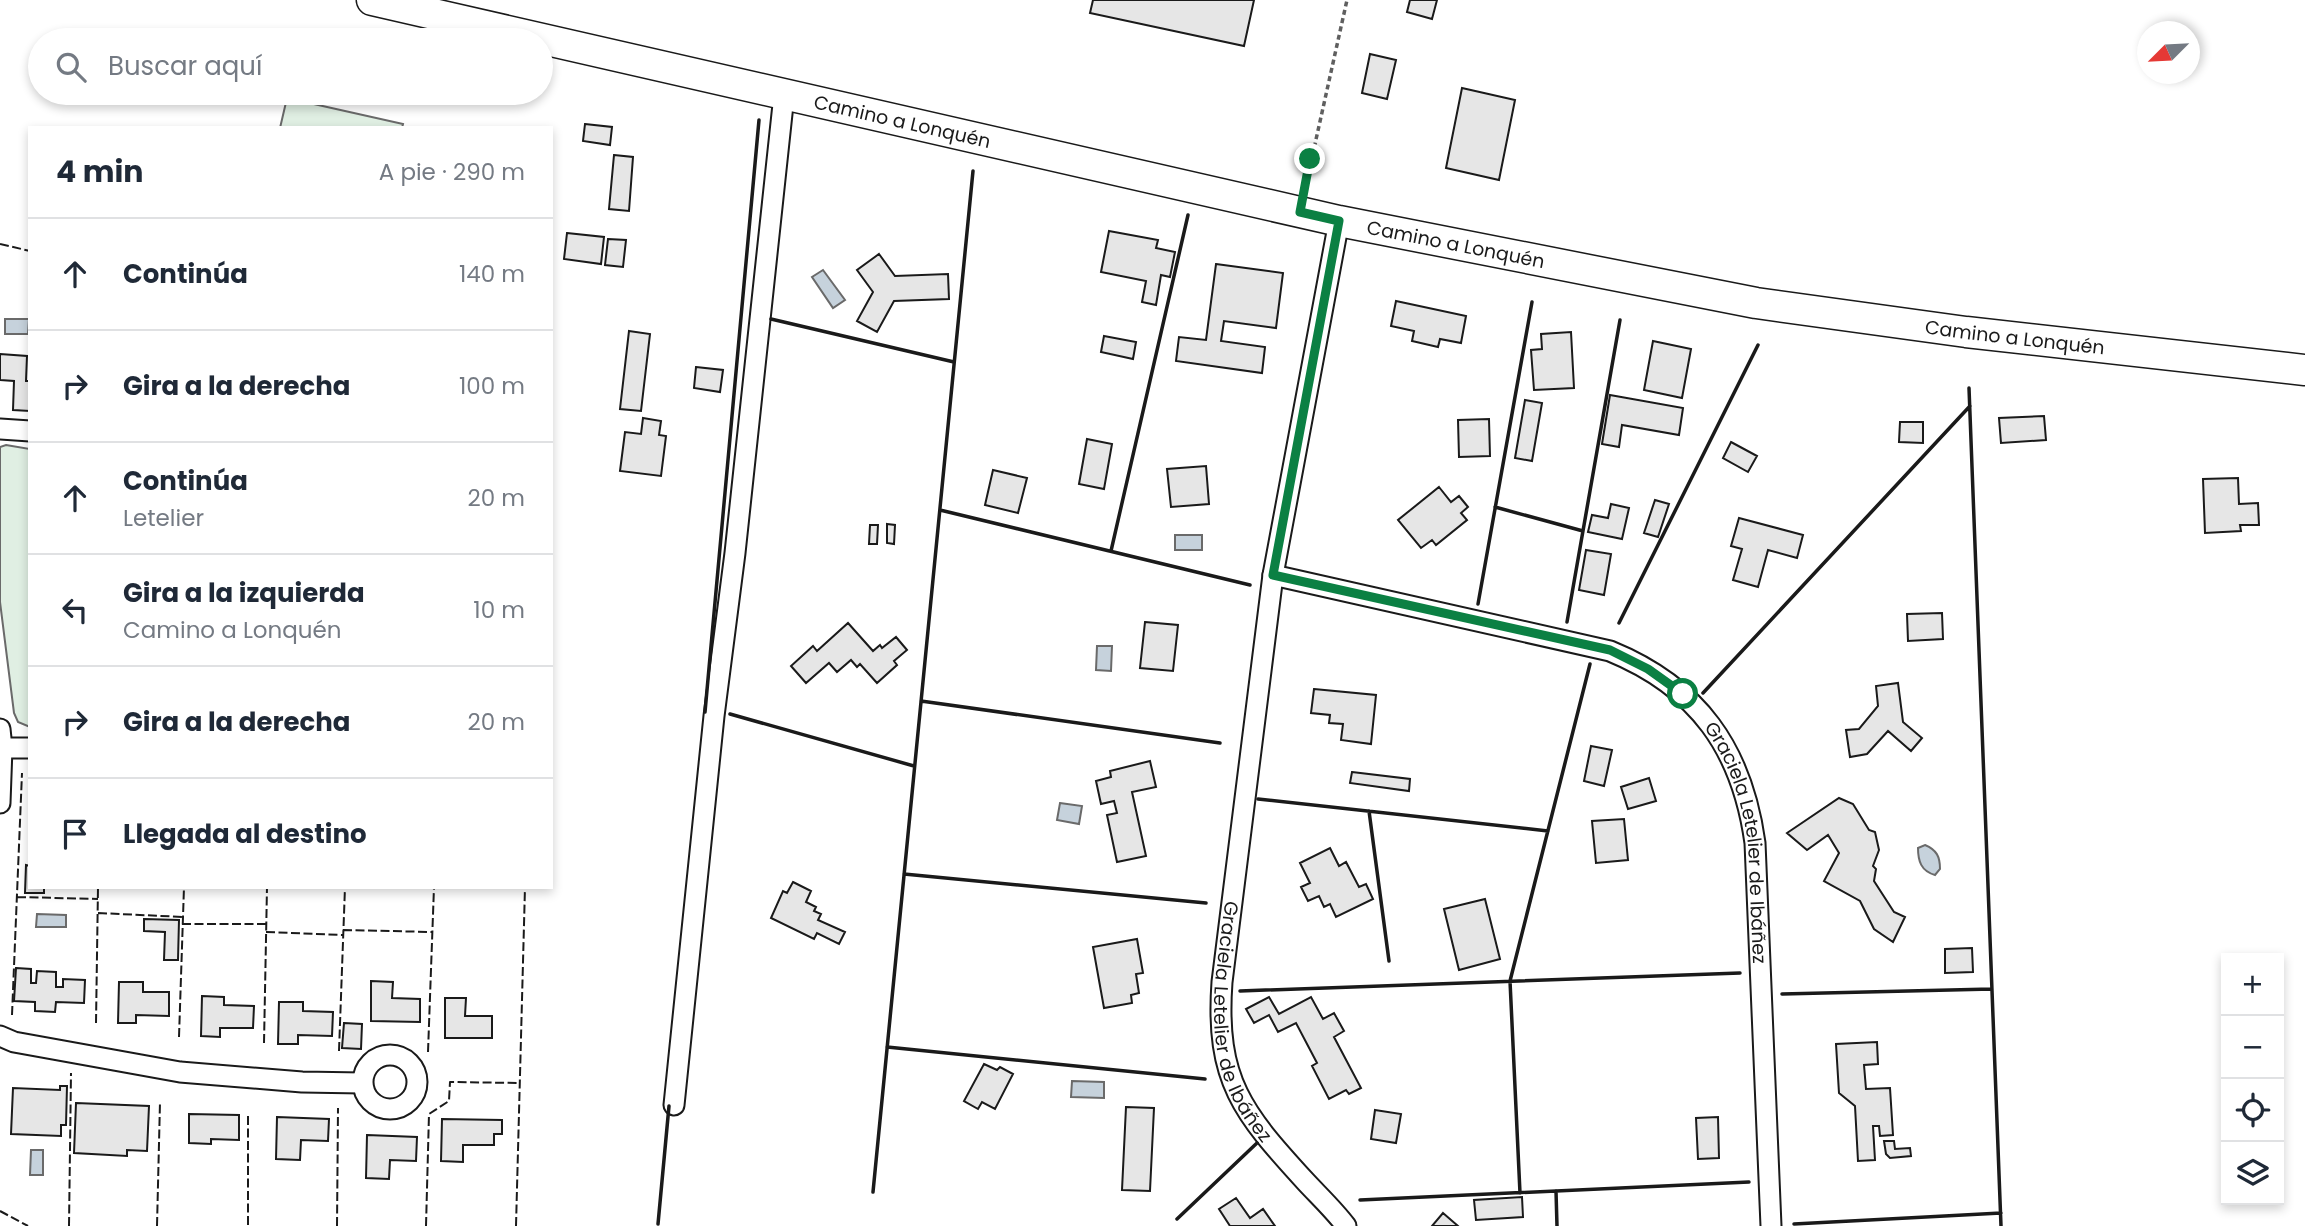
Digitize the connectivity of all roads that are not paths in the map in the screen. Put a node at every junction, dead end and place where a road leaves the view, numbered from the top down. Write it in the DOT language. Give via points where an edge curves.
graph roads {
  1 [pos="372,0"];
  2 [pos="493,28"];
  3 [pos="553,42"];
  4 [pos="784,95"];
  5 [pos="1339,221"];
  6 [pos="2305,370"];
  7 [pos="0,429"];
  8 [pos="28,431"];
  9 [pos="1273,575"];
  10 [pos="0,729"];
  11 [pos="2,748"];
  12 [pos="28,748"];
  13 [pos="0,803"];
  14 [pos="0,1036"];
  15 [pos="362,1083"];
  16 [pos="674,1105"];
  17 [pos="1346,1226"];
  18 [pos="1771,1226"];
  1 -- 2 [label="main road, Camino a Lonquén"];
  3 -- 4 [label="main road, Camino a Lonquén"];
  4 -- 5 [label="main road, Camino a Lonquén"];
  4 -- 16 [label="street"];
  5 -- 6 [label="main road, Camino a Lonquén" via="1756,303"];
  5 -- 9 [label="street, Graciela Letelier de Ibáñez"];
  7 -- 8 [label="street"];
  9 -- 17 [label="street, Graciela Letelier de Ibáñez" via="1222,982 1222,1042 1233,1084 1250,1118"];
  9 -- 18 [label="street, Graciela Letelier de Ibáñez" via="1610,650 1666,681 1716,730 1740,776 1755,842"];
  10 -- 11 [label="street"];
  11 -- 12 [label="street"];
  11 -- 13 [label="street"];
  14 -- 15 [label="street" via="180,1072"];
}
